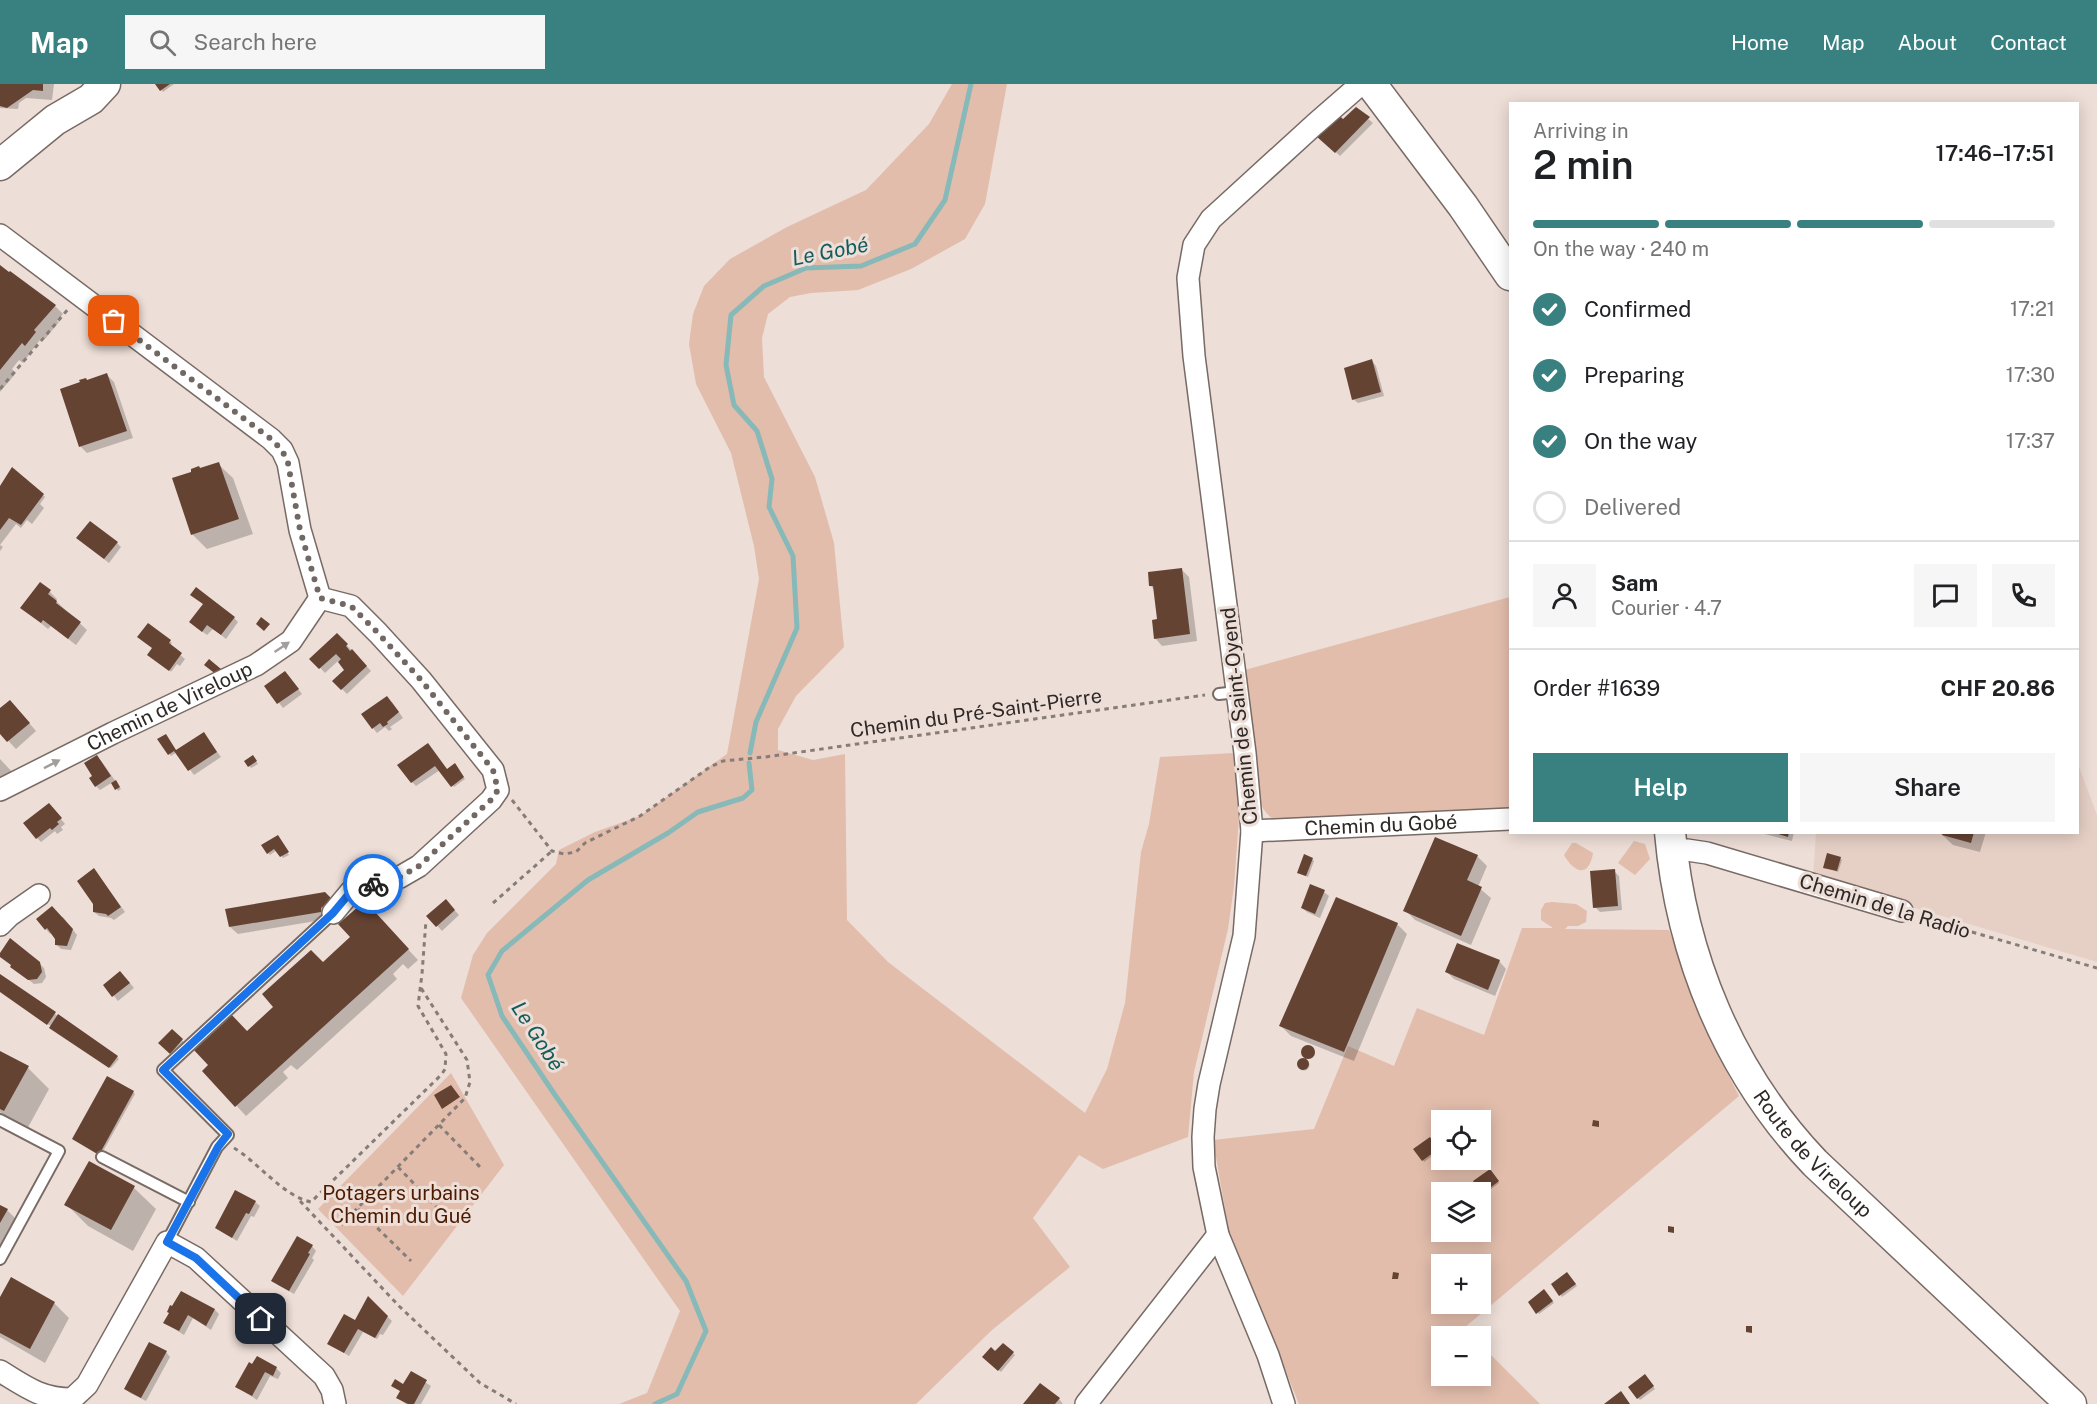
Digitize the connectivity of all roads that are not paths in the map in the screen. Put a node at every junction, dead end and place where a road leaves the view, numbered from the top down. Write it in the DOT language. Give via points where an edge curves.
graph roads {
  1 [pos="87,84"];
  2 [pos="105,84"];
  3 [pos="1361,84"];
  4 [pos="1371,84"];
  5 [pos="56,120"];
  6 [pos="0,165"];
  7 [pos="0,235"];
  8 [pos="1509,274"];
  9 [pos="320,598"];
  10 [pos="0,790"];
  11 [pos="1509,819"];
  12 [pos="1252,831"];
  13 [pos="1671,842"];
  14 [pos="39,895"];
  15 [pos="1902,911"];
  16 [pos="333,913"];
  17 [pos="0,925"];
  18 [pos="0,1120"];
  19 [pos="102,1156"];
  20 [pos="189,1202"];
  21 [pos="1218,1235"];
  22 [pos="167,1242"];
  23 [pos="0,1259"];
  24 [pos="0,1371"];
  25 [pos="335,1404"];
  26 [pos="1086,1404"];
  27 [pos="1284,1404"];
  28 [pos="2071,1404"];
  1 -- 5 [label="main road" via="74,93"];
  2 -- 5 [label="main road" via="91,99"];
  3 -- 12 [label="street, Chemin de Saint-Oyend" via="1210,219 1194,245 1190,263 1194,356 1228,693 1246,764"];
  4 -- 8 [label="main road"];
  5 -- 6 [label="main road"];
  7 -- 9 [label="street" via="282,450"];
  10 -- 9 [label="street, Chemin de Vireloup, one-way" via="256,665 291,641"];
  9 -- 16 [label="street" via="351,606 378,633 493,770 498,790 419,866 400,877 353,889"];
  11 -- 12 [label="street, Chemin du Gobé"];
  12 -- 21 [label="street, Chemin de Saint-Oyend" via="1244,936 1205,1109 1204,1167"];
  13 -- 15 [label="street, Chemin de la Radio"];
  13 -- 28 [label="main road, Route de Vireloup" via="1681,909 1705,990 1755,1089 1815,1163"];
  14 -- 17 [label="street"];
  16 -- 20 [label="lane" via="163,1070 228,1134"];
  18 -- 23 [label="lane" via="59,1151"];
  19 -- 20 [label="lane"];
  20 -- 22 [label="lane"];
  21 -- 26 [label="street"];
  21 -- 27 [label="street, Chemin de Saint-Oyend" via="1268,1354"];
  22 -- 24 [label="street" via="87,1386 72,1399 54,1399 33,1392"];
  22 -- 25 [label="street" via="196,1258 324,1376"];
}
